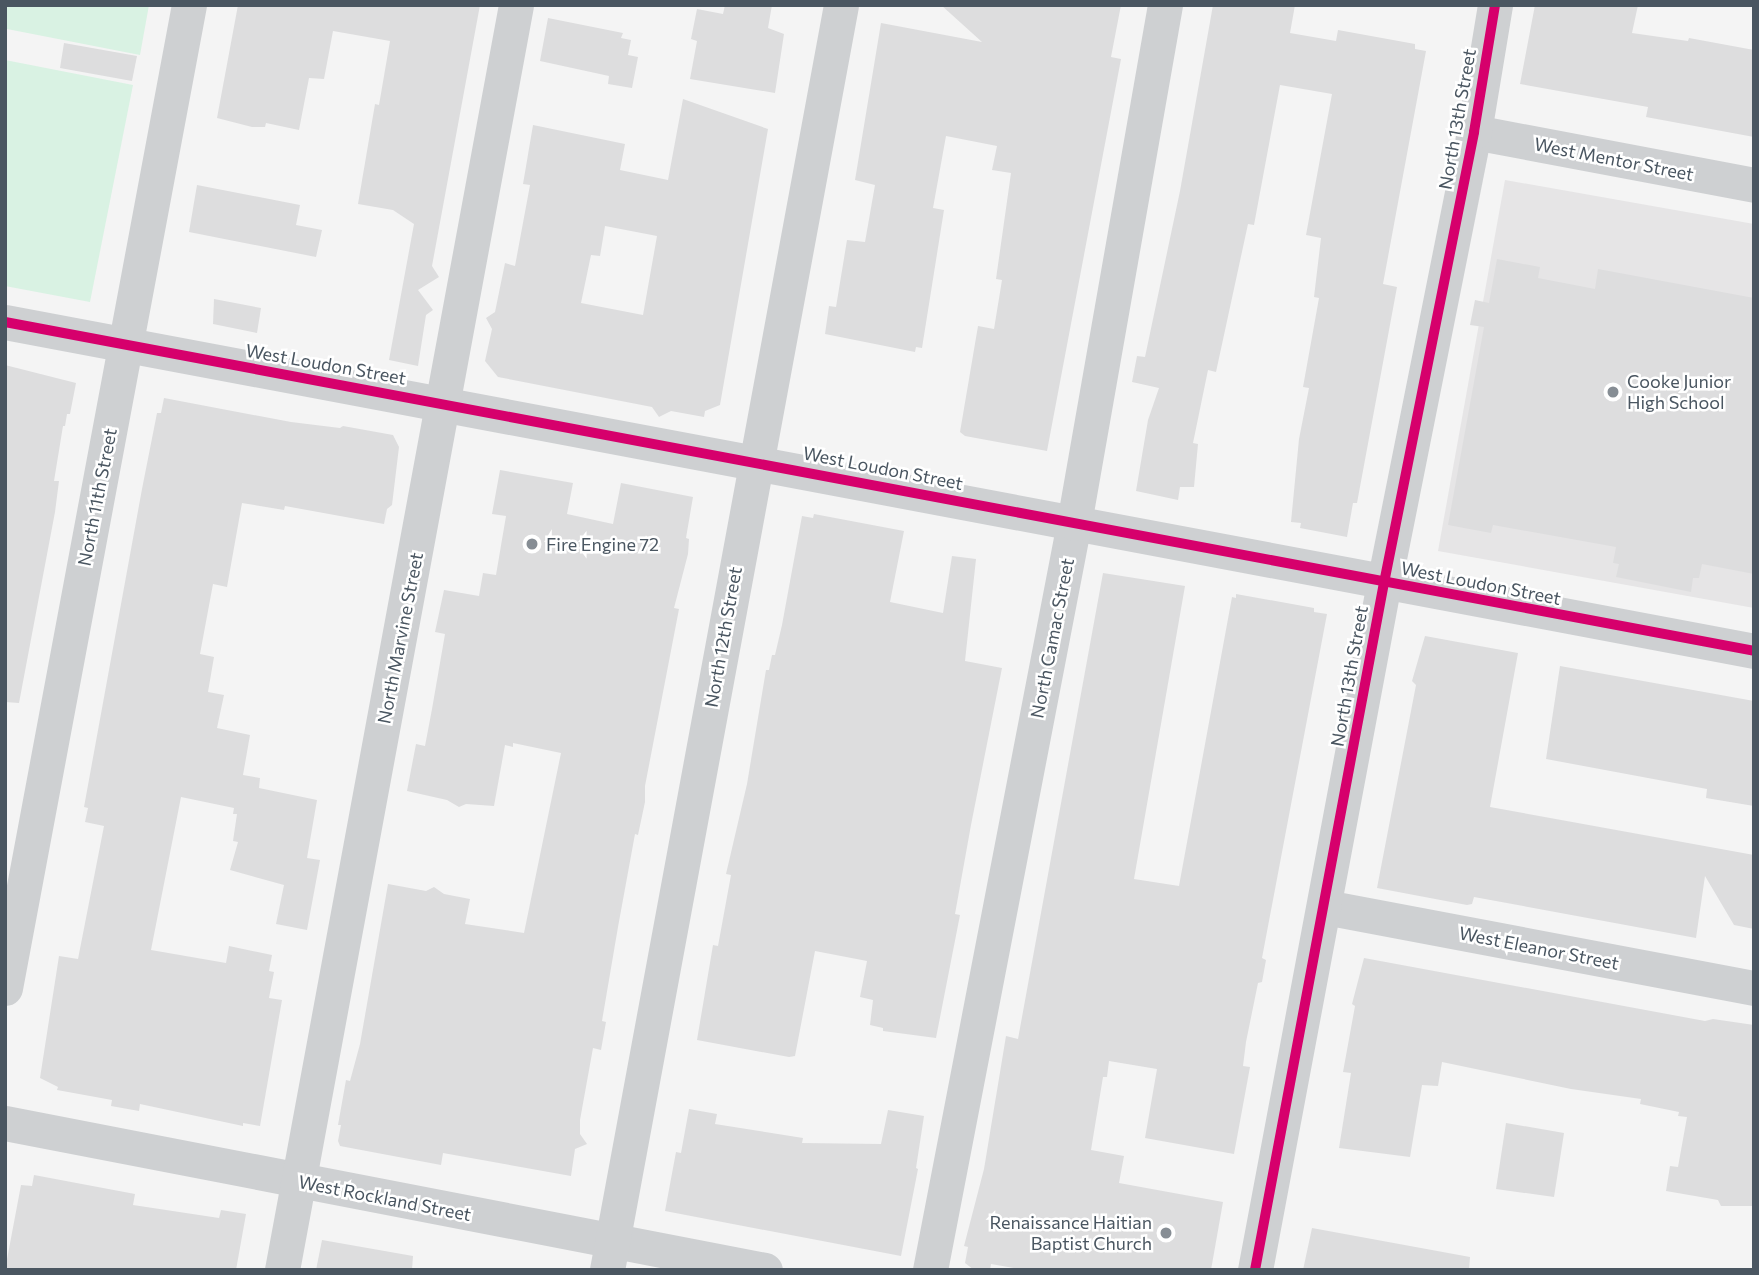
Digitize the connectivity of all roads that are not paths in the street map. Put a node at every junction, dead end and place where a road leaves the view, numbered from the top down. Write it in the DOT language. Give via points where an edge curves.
graph roads {
  1 [pos="189,5"];
  2 [pos="516,5"];
  3 [pos="841,5"];
  4 [pos="1165,5"];
  5 [pos="1495,5"];
  6 [pos="1474,132"];
  7 [pos="1754,185"];
  8 [pos="5,322"];
  9 [pos="125,345"];
  10 [pos="443,404"];
  11 [pos="755,461"];
  12 [pos="1074,523"];
  13 [pos="1384,583"];
  14 [pos="1754,651"];
  15 [pos="1325,906"];
  16 [pos="5,988"];
  17 [pos="1754,988"];
  18 [pos="5,1123"];
  19 [pos="299,1181"];
  20 [pos="610,1256"];
  21 [pos="282,1270"];
  22 [pos="765,1270"];
  23 [pos="930,1270"];
  24 [pos="1255,1270"];
  1 -- 9 [label="street, North 11th Street"];
  2 -- 10 [label="street, North Marvine Street"];
  3 -- 11 [label="street, North 12th Street"];
  4 -- 12 [label="street, North Camac Street"];
  5 -- 6 [label="street, North 13th Street"];
  6 -- 7 [label="street, West Mentor Street"];
  6 -- 13 [label="street, North 13th Street"];
  8 -- 9 [label="street, West Loudon Street"];
  9 -- 10 [label="street, West Loudon Street"];
  9 -- 16 [label="street, North 11th Street"];
  10 -- 11 [label="street, West Loudon Street"];
  10 -- 19 [label="street, North Marvine Street"];
  11 -- 12 [label="street, West Loudon Street"];
  11 -- 20 [label="street, North 12th Street"];
  12 -- 13 [label="street, West Loudon Street"];
  12 -- 23 [label="street, North Camac Street"];
  13 -- 14 [label="street, West Loudon Street"];
  13 -- 15 [label="street, North 13th Street"];
  15 -- 17 [label="street, West Eleanor Street"];
  15 -- 24 [label="street, North 13th Street"];
  18 -- 19 [label="street, West Rockland Street"];
  19 -- 20 [label="street, West Rockland Street"];
  19 -- 21 [label="street, North Marvine Street"];
  20 -- 22 [label="street, West Rockland Street"];
}
